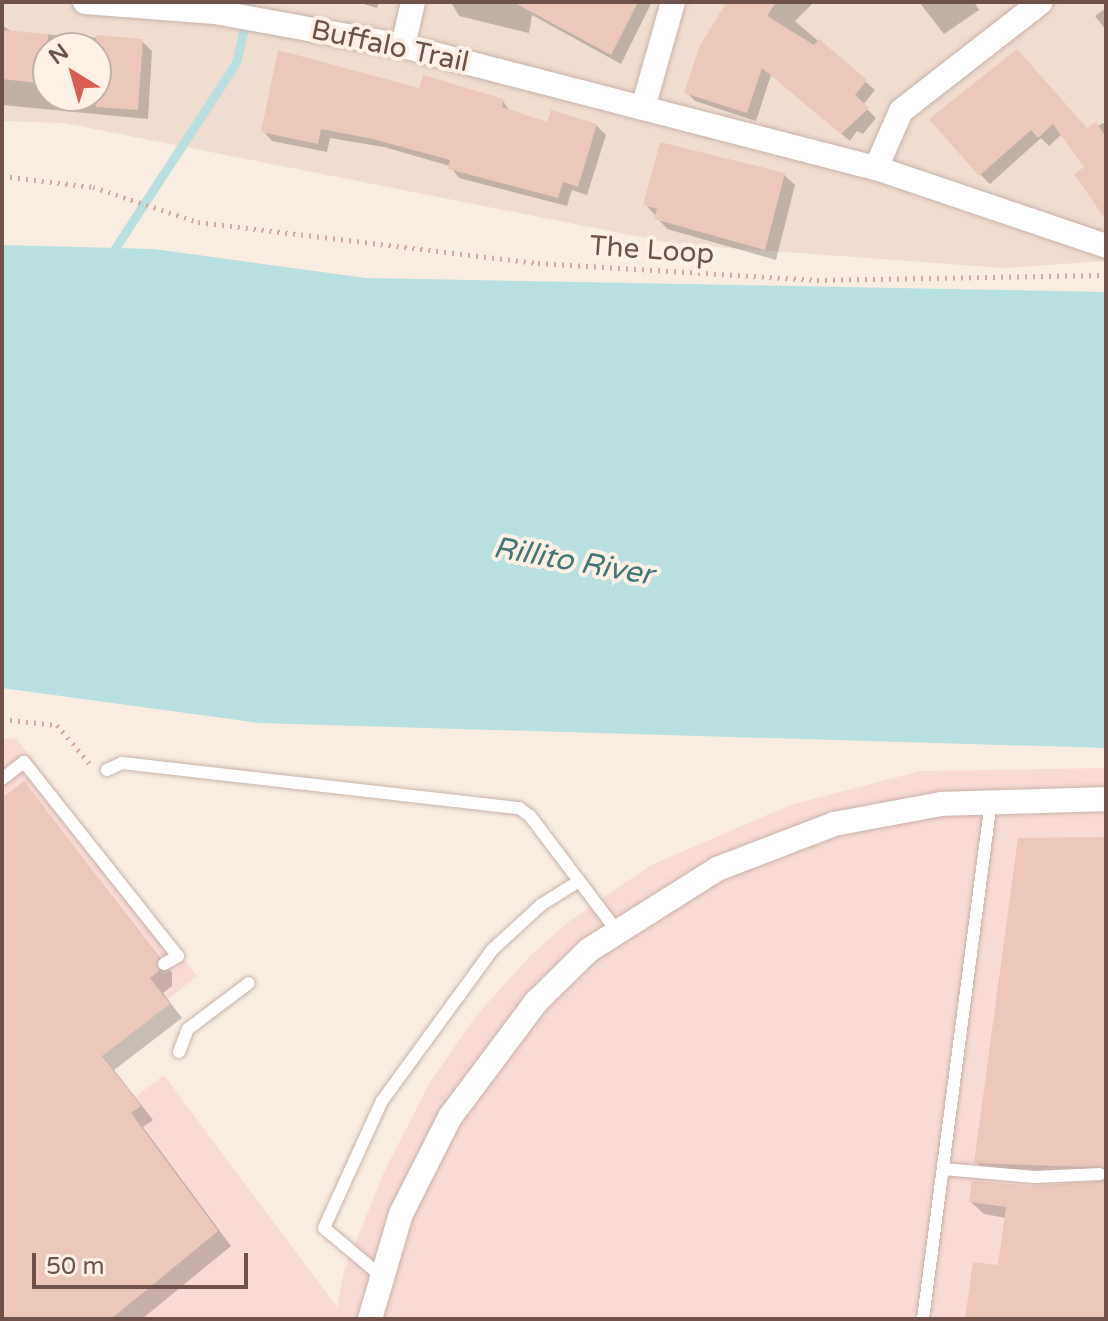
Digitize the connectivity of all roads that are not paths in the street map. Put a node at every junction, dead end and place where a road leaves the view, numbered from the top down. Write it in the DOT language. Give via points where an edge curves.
graph roads {
  1 [pos="85,2"];
  2 [pos="413,2"];
  3 [pos="673,2"];
  4 [pos="1041,2"];
  5 [pos="203,8"];
  6 [pos="403,46"];
  7 [pos="643,108"];
  8 [pos="876,168"];
  9 [pos="1106,246"];
  10 [pos="104,773"];
  11 [pos="2,779"];
  12 [pos="1106,799"];
  13 [pos="991,801"];
  14 [pos="579,881"];
  15 [pos="617,931"];
  16 [pos="164,964"];
  17 [pos="249,983"];
  18 [pos="179,1052"];
  19 [pos="943,1169"];
  20 [pos="1100,1174"];
  21 [pos="380,1275"];
  22 [pos="370,1319"];
  23 [pos="923,1319"];
  1 -- 5 [label="street, Buffalo Trail"];
  2 -- 6 [label="street"];
  3 -- 7 [label="street"];
  4 -- 8 [label="street" via="901,111"];
  5 -- 6 [label="street, Buffalo Trail"];
  6 -- 7 [label="street, Buffalo Trail"];
  7 -- 8 [label="street, Buffalo Trail"];
  8 -- 9 [label="street, Buffalo Trail"];
  10 -- 14 [label="lane" via="122,763 519,808"];
  11 -- 16 [label="lane" via="24,762 178,956"];
  12 -- 13 [label="street"];
  13 -- 15 [label="street" via="904,809 802,834 717,869"];
  13 -- 19 [label="lane"];
  14 -- 15 [label="lane"];
  14 -- 21 [label="lane" via="541,905 493,949 382,1101 324,1228"];
  15 -- 21 [label="street" via="561,974 470,1087 416,1180"];
  17 -- 18 [label="lane" via="188,1029"];
  19 -- 20 [label="lane" via="1035,1177"];
  19 -- 23 [label="lane"];
  21 -- 22 [label="street"];
}
